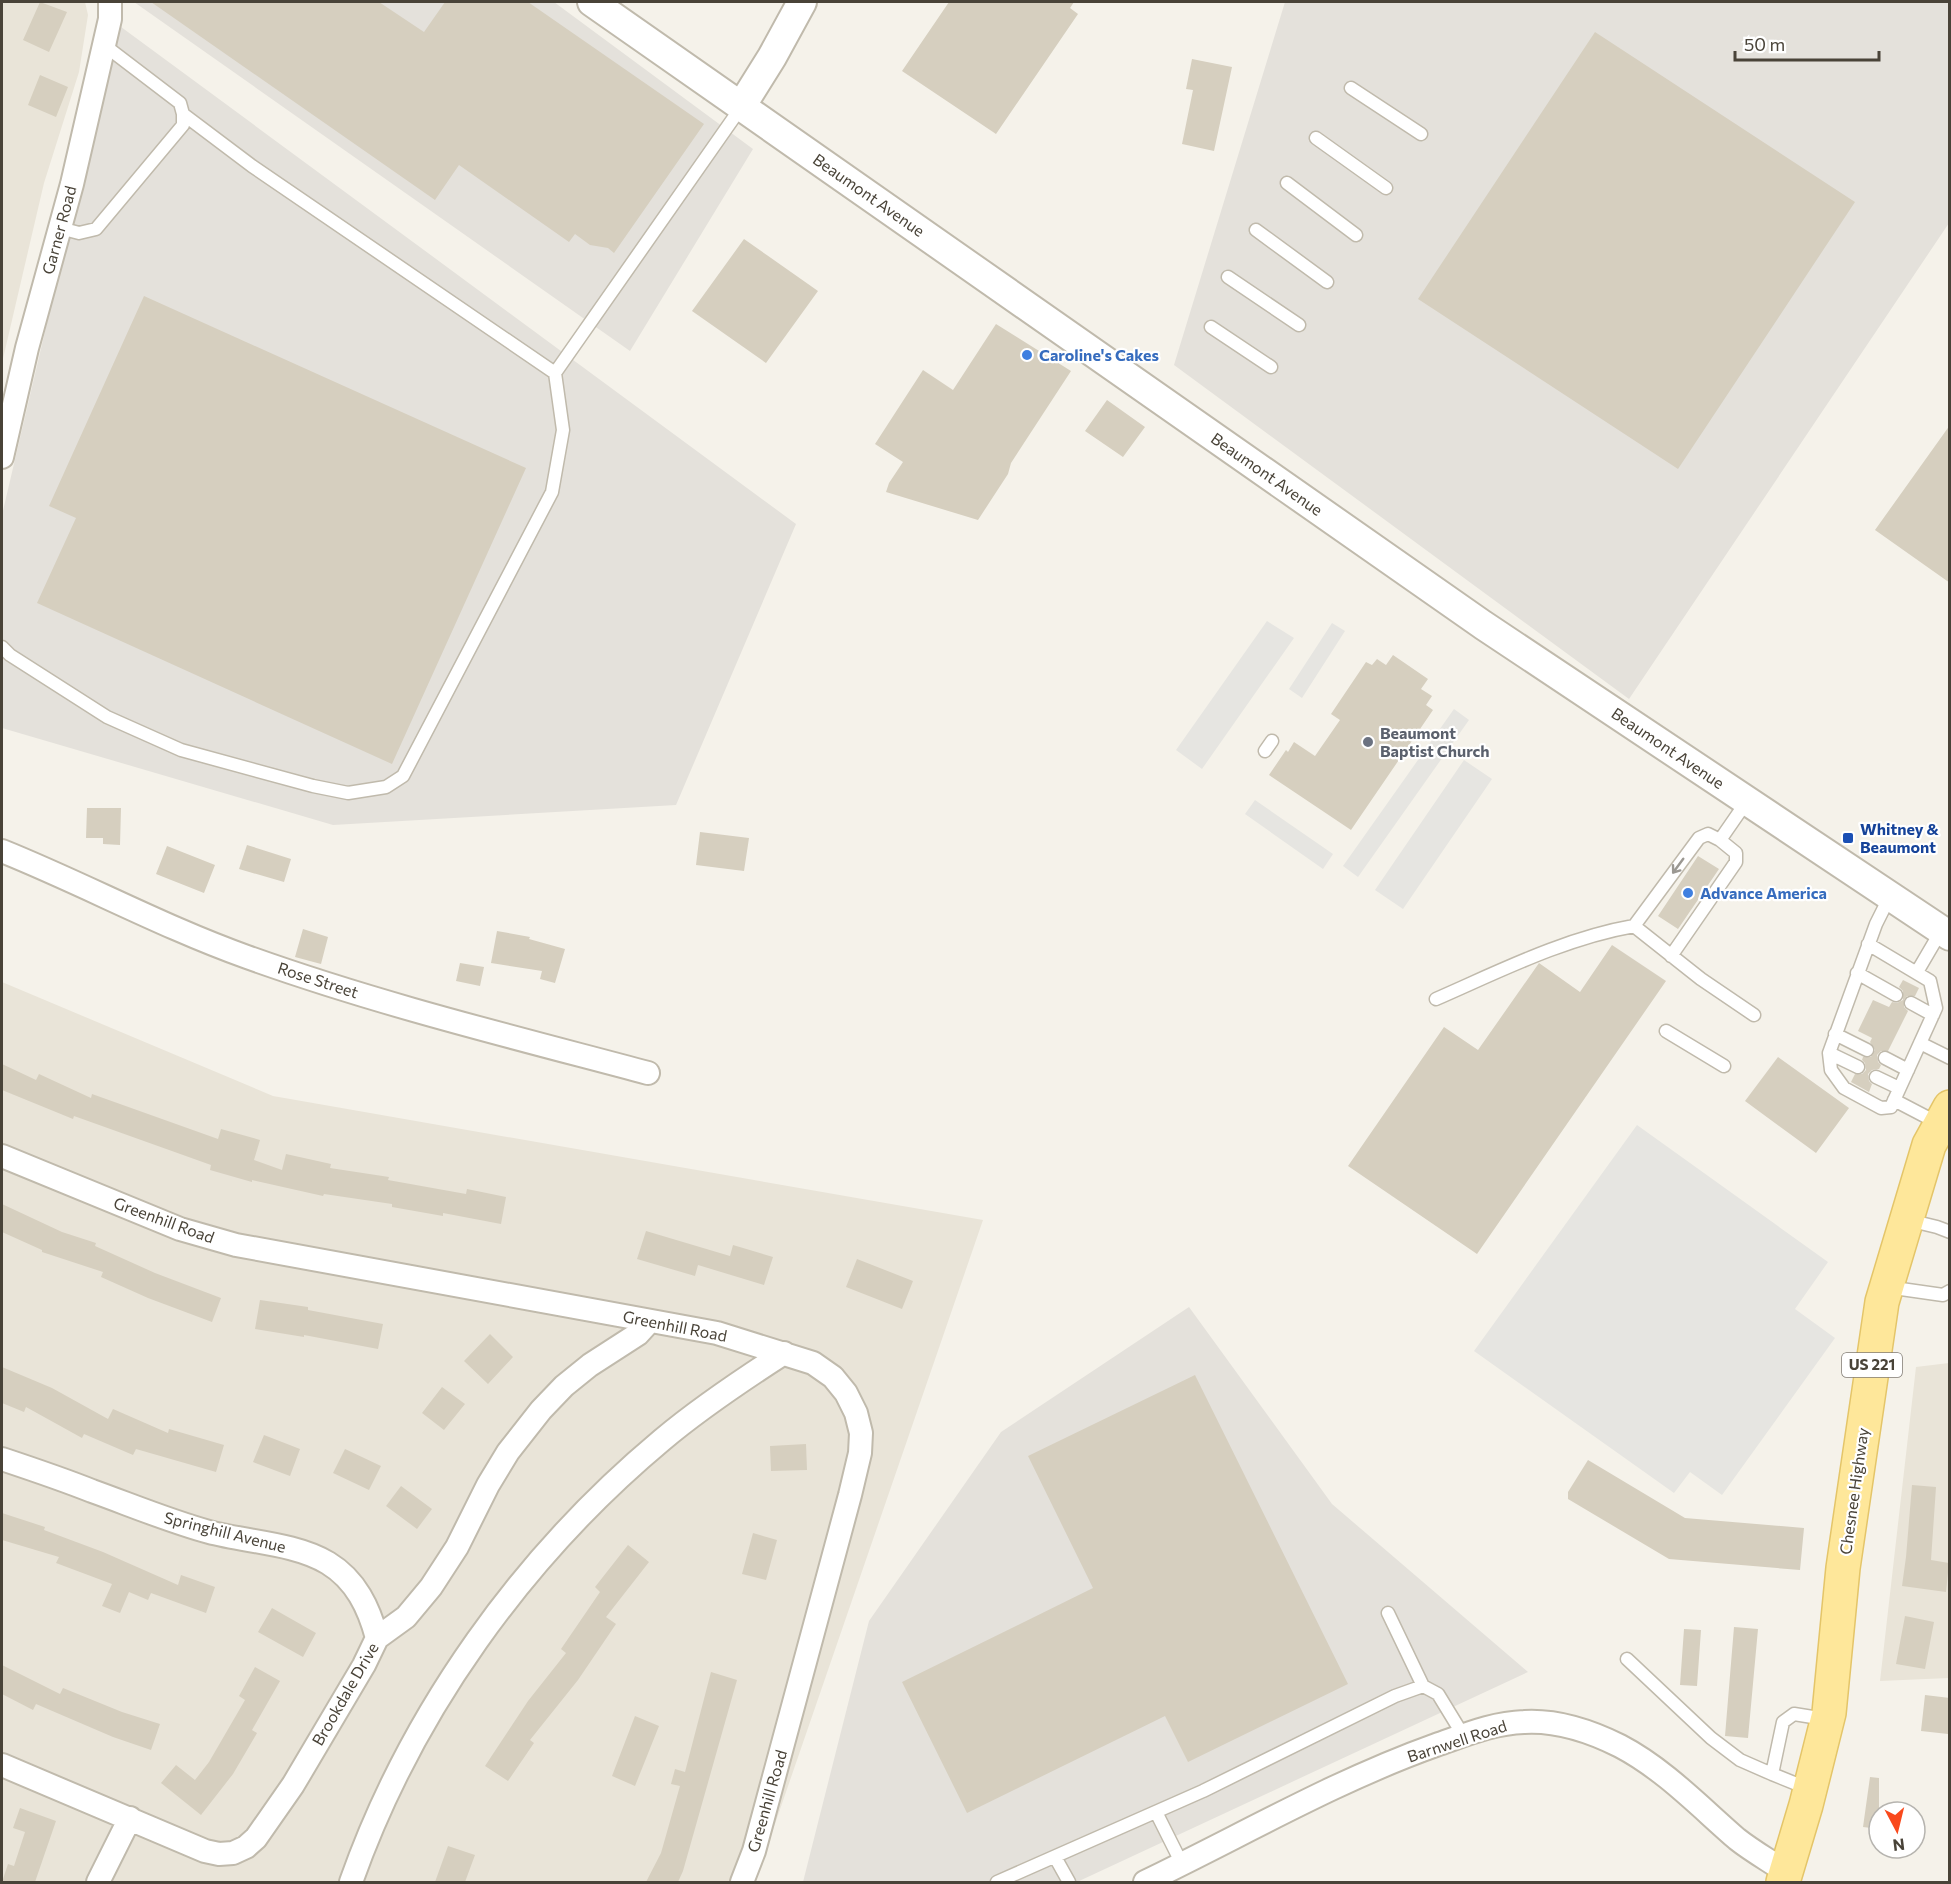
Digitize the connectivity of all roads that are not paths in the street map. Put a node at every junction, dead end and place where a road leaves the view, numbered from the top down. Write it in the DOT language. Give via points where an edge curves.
graph roads {
  1 [pos="110,2"];
  2 [pos="592,2"];
  3 [pos="802,2"];
  4 [pos="104,45"];
  5 [pos="1351,88"];
  6 [pos="742,105"];
  7 [pos="183,114"];
  8 [pos="1421,134"];
  9 [pos="1316,138"];
  10 [pos="1287,183"];
  11 [pos="1386,188"];
  12 [pos="60,228"];
  13 [pos="1256,230"];
  14 [pos="1356,235"];
  15 [pos="1228,277"];
  16 [pos="1327,282"];
  17 [pos="1299,325"];
  18 [pos="1211,327"];
  19 [pos="1271,367"];
  20 [pos="555,373"];
  21 [pos="2,457"];
  22 [pos="2,647"];
  23 [pos="1748,801"];
  24 [pos="1720,840"];
  25 [pos="2,851"];
  26 [pos="1890,896"];
  27 [pos="1634,926"];
  28 [pos="1945,934"];
  29 [pos="1868,944"];
  30 [pos="1671,956"];
  31 [pos="1917,972"];
  32 [pos="1857,973"];
  33 [pos="1896,995"];
  34 [pos="1436,999"];
  35 [pos="1911,1003"];
  36 [pos="1754,1015"];
  37 [pos="1933,1015"];
  38 [pos="1666,1031"];
  39 [pos="1835,1034"];
  40 [pos="1920,1043"];
  41 [pos="1867,1050"];
  42 [pos="1829,1053"];
  43 [pos="1885,1058"];
  44 [pos="1950,1059"];
  45 [pos="1724,1066"];
  46 [pos="1858,1067"];
  47 [pos="1908,1070"];
  48 [pos="648,1073"];
  49 [pos="1876,1077"];
  50 [pos="1897,1094"];
  51 [pos="1946,1118"];
  52 [pos="2,1156"];
  53 [pos="1906,1220"];
  54 [pos="1950,1232"];
  55 [pos="1886,1287"];
  56 [pos="1950,1292"];
  57 [pos="649,1322"];
  58 [pos="784,1353"];
  59 [pos="2,1459"];
  60 [pos="1388,1613"];
  61 [pos="377,1638"];
  62 [pos="1627,1659"];
  63 [pos="1424,1686"];
  64 [pos="1827,1720"];
  65 [pos="1463,1735"];
  66 [pos="2,1765"];
  67 [pos="1772,1774"];
  68 [pos="1810,1790"];
  69 [pos="1156,1812"];
  70 [pos="130,1818"];
  71 [pos="1055,1857"];
  72 [pos="1182,1864"];
  73 [pos="1784,1877"];
  74 [pos="98,1882"];
  75 [pos="351,1882"];
  76 [pos="742,1882"];
  77 [pos="997,1882"];
  78 [pos="1069,1882"];
  79 [pos="1145,1882"];
  1 -- 4 [label="street, Garner Road"];
  2 -- 6 [label="street, Beaumont Avenue"];
  3 -- 6 [label="street"];
  4 -- 7 [label="lane" via="180,103"];
  4 -- 12 [label="street, Garner Road"];
  5 -- 8 [label="lane"];
  6 -- 20 [label="lane"];
  6 -- 23 [label="street, Beaumont Avenue" via="1483,625"];
  7 -- 12 [label="lane" via="183,125 96,229 79,233"];
  7 -- 20 [label="lane" via="252,166"];
  9 -- 11 [label="lane"];
  10 -- 14 [label="lane"];
  12 -- 21 [label="street, Garner Road"];
  13 -- 16 [label="lane"];
  15 -- 17 [label="lane"];
  18 -- 19 [label="lane"];
  20 -- 22 [label="lane" via="563,430 552,492 403,776 386,787 336,791 181,750 107,717"];
  23 -- 24 [label="lane"];
  23 -- 26 [label="street, Beaumont Avenue"];
  24 -- 27 [label="lane, one-way" via="1708,834 1699,837"];
  24 -- 30 [label="lane" via="1736,853 1736,862"];
  25 -- 48 [label="street, Rose Street" via="247,957 411,1010"];
  26 -- 28 [label="street, Beaumont Avenue"];
  26 -- 29 [label="lane"];
  27 -- 30 [label="lane"];
  27 -- 34 [label="lane" via="1601,932"];
  28 -- 31 [label="lane"];
  29 -- 31 [label="lane"];
  29 -- 32 [label="lane"];
  30 -- 36 [label="lane"];
  31 -- 37 [label="lane" via="1930,981 1936,1008"];
  32 -- 33 [label="lane"];
  32 -- 39 [label="lane"];
  35 -- 37 [label="lane"];
  37 -- 40 [label="lane"];
  38 -- 45 [label="lane"];
  39 -- 41 [label="lane"];
  39 -- 42 [label="lane"];
  40 -- 44 [label="lane"];
  40 -- 47 [label="lane"];
  42 -- 46 [label="lane"];
  42 -- 50 [label="lane" via="1831,1070 1844,1088 1881,1108 1891,1107"];
  43 -- 47 [label="lane"];
  47 -- 50 [label="lane"];
  49 -- 50 [label="lane"];
  50 -- 51 [label="lane"];
  51 -- 53 [label="main road, Chesnee Highway / US 221" via="1929,1145"];
  52 -- 57 [label="street, Greenhill Road" via="207,1238"];
  53 -- 54 [label="lane"];
  53 -- 55 [label="main road, Chesnee Highway / US 221"];
  55 -- 56 [label="lane" via="1943,1295"];
  55 -- 64 [label="main road, Chesnee Highway / US 221" via="1843,1568"];
  57 -- 58 [label="street, Greenhill Road" via="717,1333"];
  57 -- 61 [label="street, Brookdale Drive" via="564,1386 541,1410 508,1452 431,1587 406,1617"];
  58 -- 75 [label="street" via="721,1394 662,1440 561,1537 505,1602 422,1727 388,1794"];
  58 -- 76 [label="street, Greenhill Road" via="824,1369 846,1393 861,1433 860,1453 754,1851"];
  59 -- 61 [label="street, Springhill Avenue" via="172,1521 308,1554 329,1564 361,1596"];
  60 -- 63 [label="lane"];
  61 -- 70 [label="street, Brookdale Drive" via="293,1785 246,1847 233,1853 205,1851"];
  62 -- 67 [label="lane" via="1740,1761"];
  63 -- 65 [label="lane" via="1438,1694"];
  63 -- 69 [label="lane" via="1395,1696"];
  64 -- 67 [label="lane" via="1794,1714 1783,1722"];
  64 -- 68 [label="main road, Chesnee Highway / US 221"];
  65 -- 72 [label="street, Barnwell Road" via="1345,1783"];
  65 -- 73 [label="street, Barnwell Road" via="1507,1723 1543,1722 1602,1738 1640,1758"];
  66 -- 70 [label="street, Brookdale Drive"];
  67 -- 68 [label="lane"];
  68 -- 73 [label="main road, Chesnee Highway / US 221"];
  69 -- 71 [label="lane"];
  69 -- 72 [label="lane"];
  70 -- 74 [label="street"];
  71 -- 77 [label="lane"];
  71 -- 78 [label="lane"];
  72 -- 79 [label="street, Barnwell Road"];
}
